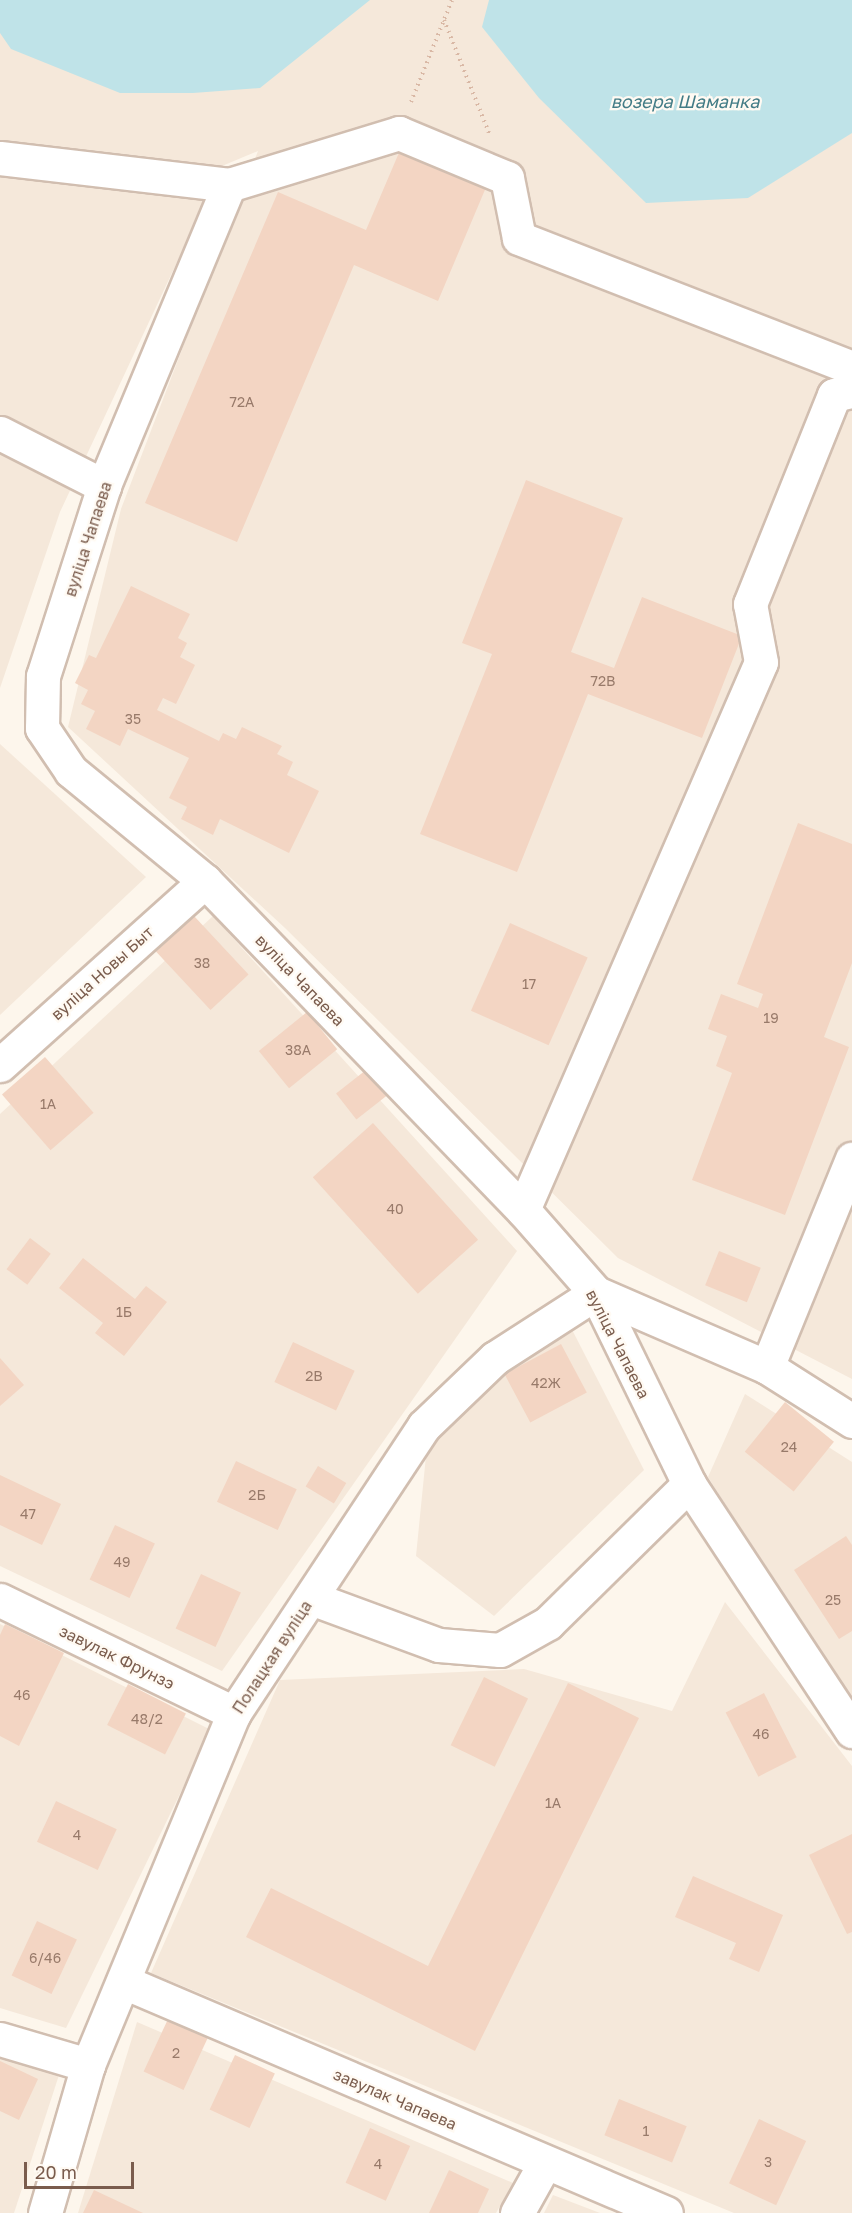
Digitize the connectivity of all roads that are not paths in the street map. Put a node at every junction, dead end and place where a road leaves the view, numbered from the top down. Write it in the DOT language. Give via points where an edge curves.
graph roads {
  1 [pos="0,158"];
  2 [pos="230,186"];
  3 [pos="852,368"];
  4 [pos="852,391"];
  5 [pos="0,434"];
  6 [pos="104,486"];
  7 [pos="205,881"];
  8 [pos="0,1065"];
  9 [pos="852,1159"];
  10 [pos="523,1210"];
  11 [pos="596,1293"];
  12 [pos="767,1367"];
  13 [pos="852,1421"];
  14 [pos="689,1484"];
  15 [pos="311,1598"];
  16 [pos="0,1600"];
  17 [pos="234,1713"];
  18 [pos="852,1731"];
  19 [pos="124,1982"];
  20 [pos="0,2039"];
  21 [pos="88,2066"];
  22 [pos="545,2163"];
  23 [pos="45,2213"];
  24 [pos="518,2213"];
  25 [pos="666,2213"];
  1 -- 2 [label="street"];
  2 -- 3 [label="street" via="399,133 507,178 519,238"];
  2 -- 6 [label="street, вуліца Чапаева"];
  4 -- 10 [label="street" via="834,395 750,604 761,662"];
  5 -- 6 [label="street"];
  6 -- 7 [label="street, вуліца Чапаева" via="43,676 42,728 71,771"];
  7 -- 8 [label="street, вуліца Новы Быт"];
  7 -- 10 [label="street, вуліца Чапаева"];
  9 -- 12 [label="street"];
  10 -- 11 [label="street, вуліца Чапаева"];
  11 -- 12 [label="street"];
  11 -- 14 [label="street, вуліца Чапаева"];
  11 -- 15 [label="street, Полацкая вуліца" via="495,1358 424,1426"];
  12 -- 13 [label="street"];
  14 -- 15 [label="street" via="548,1623 500,1650 439,1645"];
  14 -- 18 [label="street, вуліца Чапаева"];
  15 -- 17 [label="street, Полацкая вуліца"];
  16 -- 17 [label="street, завулак Фрунзэ"];
  17 -- 19 [label="street, Полацкая вуліца"];
  19 -- 21 [label="street, Полацкая вуліца"];
  19 -- 22 [label="street, завулак Чапаева"];
  20 -- 21 [label="street"];
  21 -- 23 [label="street, Полацкая вуліца"];
  22 -- 24 [label="street"];
  22 -- 25 [label="street, завулак Чапаева"];
}
